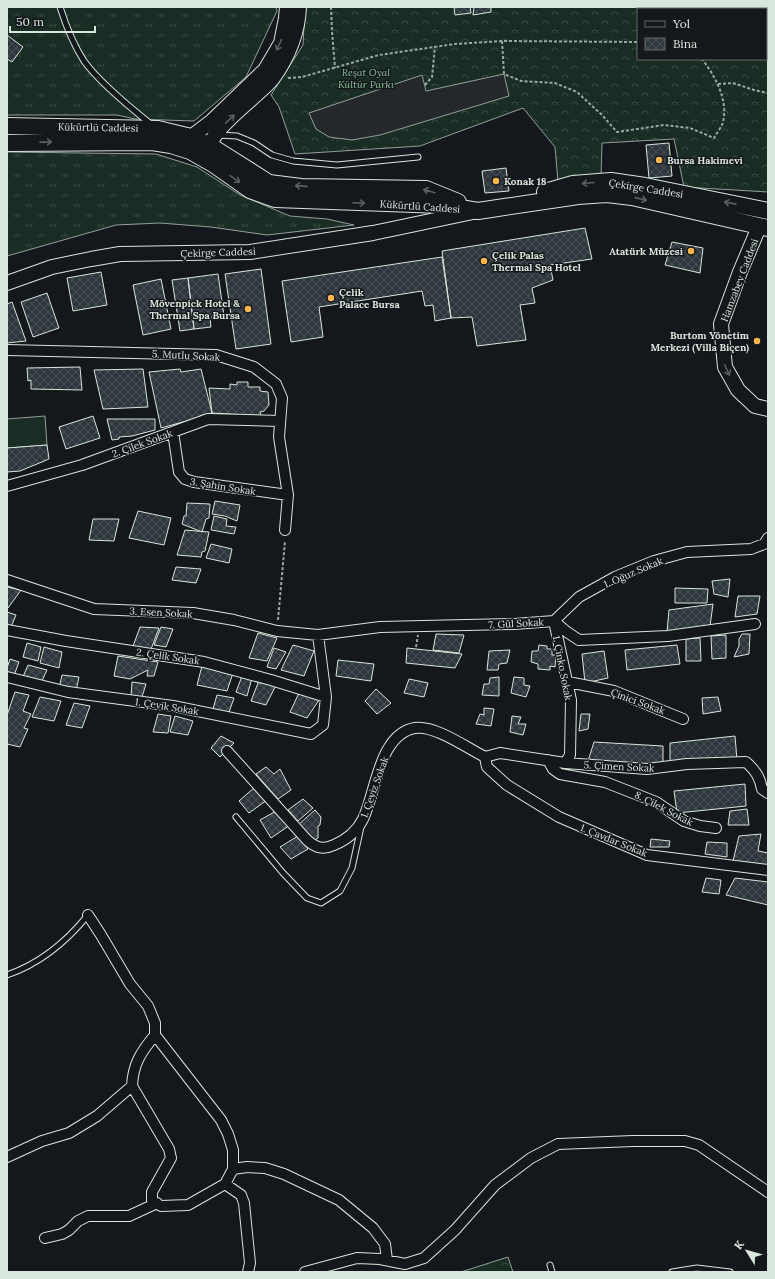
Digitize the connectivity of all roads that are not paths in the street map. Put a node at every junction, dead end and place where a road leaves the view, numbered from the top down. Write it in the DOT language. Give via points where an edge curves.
graph roads {
  1 [pos="60,7"];
  2 [pos="287,7"];
  3 [pos="299,7"];
  4 [pos="7,126"];
  5 [pos="158,129"];
  6 [pos="191,137"];
  7 [pos="212,140"];
  8 [pos="7,143"];
  9 [pos="171,145"];
  10 [pos="418,157"];
  11 [pos="213,164"];
  12 [pos="478,211"];
  13 [pos="768,211"];
  14 [pos="765,224"];
  15 [pos="7,283"];
  16 [pos="7,350"];
  17 [pos="768,410"];
  18 [pos="280,421"];
  19 [pos="173,432"];
  20 [pos="7,486"];
  21 [pos="288,495"];
  22 [pos="285,530"];
  23 [pos="768,538"];
  24 [pos="7,580"];
  25 [pos="554,621"];
  26 [pos="755,624"];
  27 [pos="7,630"];
  28 [pos="318,635"];
  29 [pos="7,678"];
  30 [pos="568,682"];
  31 [pos="326,697"];
  32 [pos="683,719"];
  33 [pos="227,751"];
  34 [pos="485,757"];
  35 [pos="548,760"];
  36 [pos="566,763"];
  37 [pos="765,791"];
  38 [pos="236,817"];
  39 [pos="363,820"];
  40 [pos="716,828"];
  41 [pos="768,870"];
  42 [pos="88,915"];
  43 [pos="7,975"];
  44 [pos="155,1035"];
  45 [pos="132,1086"];
  46 [pos="7,1157"];
  47 [pos="233,1169"];
  48 [pos="224,1184"];
  49 [pos="768,1192"];
  50 [pos="157,1203"];
  51 [pos="45,1238"];
  52 [pos="387,1260"];
  53 [pos="550,1264"];
  54 [pos="248,1272"];
  55 [pos="305,1272"];
  56 [pos="552,1272"];
  57 [pos="672,1272"];
  58 [pos="730,1272"];
  1 -- 5 [label="lane" via="71,38 85,62 99,78"];
  2 -- 6 [label="main road, one-way" via="281,43 265,70 212,121"];
  7 -- 3 [label="main road, one-way" via="223,126 273,79 294,39 299,20"];
  4 -- 5 [label="main road, Kükürtlü Caddesi"];
  5 -- 6 [label="main road, Kükürtlü Caddesi"];
  6 -- 7 [label="main road, Kükürtlü Caddesi"];
  6 -- 9 [label="main road"];
  7 -- 10 [label="lane" via="237,136 272,154 293,161 336,164"];
  7 -- 11 [label="main road" via="208,152"];
  12 -- 7 [label="main road, Kükürtlü Caddesi, one-way" via="426,189 301,187 269,183"];
  8 -- 9 [label="main road, Kükürtlü Caddesi, one-way" via="152,142"];
  9 -- 11 [label="main road, Kükürtlü Caddesi" via="190,151"];
  11 -- 12 [label="main road, Kükürtlü Caddesi, one-way" via="250,190 275,199 442,205"];
  13 -- 12 [label="main road, Çekirge Caddesi, one-way" via="611,181 573,184"];
  12 -- 14 [label="main road, Çekirge Caddesi, one-way" via="607,194"];
  12 -- 15 [label="main road, Çekirge Caddesi" via="373,233 250,252 120,254 52,267"];
  14 -- 17 [label="main road, Hamzabey Caddesi, one-way" via="740,272 721,324 725,367 738,390 755,406"];
  16 -- 18 [label="street, 5. Mutlu Sokak" via="216,355 254,367 276,384 282,398"];
  18 -- 19 [label="street, 2. Çilek Sokak" via="208,419"];
  18 -- 21 [label="street, 5. Mutlu Sokak" via="279,437"];
  19 -- 20 [label="street, 2. Çilek Sokak" via="82,466"];
  19 -- 21 [label="street, 3. Şahin Sokak" via="179,472 185,480"];
  21 -- 22 [label="street, 5. Mutlu Sokak"];
  23 -- 25 [label="street, 1. Oğuz Sokak" via="764,544 751,549 687,552 654,561 615,577 579,597"];
  24 -- 28 [label="street, 3. Esen Sokak" via="94,609 193,613 278,631"];
  25 -- 26 [label="street, 7. Gül Sokak" via="579,640 668,636"];
  25 -- 28 [label="street, 7. Gül Sokak" via="380,627"];
  25 -- 30 [label="street, 1. Çinko Sokak"];
  27 -- 31 [label="street, 2. Çelik Sokak" via="204,662"];
  28 -- 31 [label="street"];
  29 -- 31 [label="street, 1. Çevik Sokak" via="68,692 174,706 311,734 323,725"];
  30 -- 32 [label="street, Çinici Sokak" via="614,691"];
  30 -- 36 [label="street, 1. Çinko Sokak" via="571,730 570,755"];
  33 -- 39 [label="street, 1. Çeyiz Sokak" via="315,847 327,849 347,839"];
  34 -- 35 [label="street, 5. Çimen Sokak" via="500,753"];
  34 -- 39 [label="street, 1. Çeyiz Sokak" via="432,729 415,728 399,734 384,755"];
  34 -- 41 [label="street, 1. Çavdar Sokak" via="487,768 507,785 559,817 647,855"];
  35 -- 36 [label="street, 5. Çimen Sokak"];
  35 -- 40 [label="street, 8. Çilek Sokak" via="553,769 560,774 605,782 656,802 684,821"];
  36 -- 37 [label="street, 5. Çimen Sokak" via="647,769 687,764 746,762 754,769"];
  38 -- 39 [label="lane" via="292,883 307,898 321,903 340,891 352,868"];
  42 -- 43 [label="lane" via="66,940 19,971"];
  42 -- 44 [label="street" via="130,984 148,1006 155,1023"];
  44 -- 45 [label="street" via="133,1072"];
  44 -- 47 [label="street" via="221,1120 233,1150"];
  45 -- 46 [label="street" via="97,1116 69,1133 42,1141"];
  45 -- 50 [label="street" via="169,1149 171,1158 152,1192 152,1201"];
  47 -- 48 [label="street"];
  47 -- 52 [label="street" via="265,1168 284,1174 339,1200 373,1228 385,1244"];
  48 -- 50 [label="street" via="188,1205 161,1206"];
  48 -- 54 [label="street" via="241,1195 244,1204 250,1263"];
  49 -- 52 [label="street" via="699,1145 685,1141 558,1144 530,1158 495,1185 455,1230 424,1258 405,1264"];
  50 -- 51 [label="street" via="129,1216 88,1216 62,1234"];
  52 -- 55 [label="street" via="357,1258"];
  53 -- 56 [label="lane"];
  57 -- 58 [label="lane" via="697,1268"];
}
